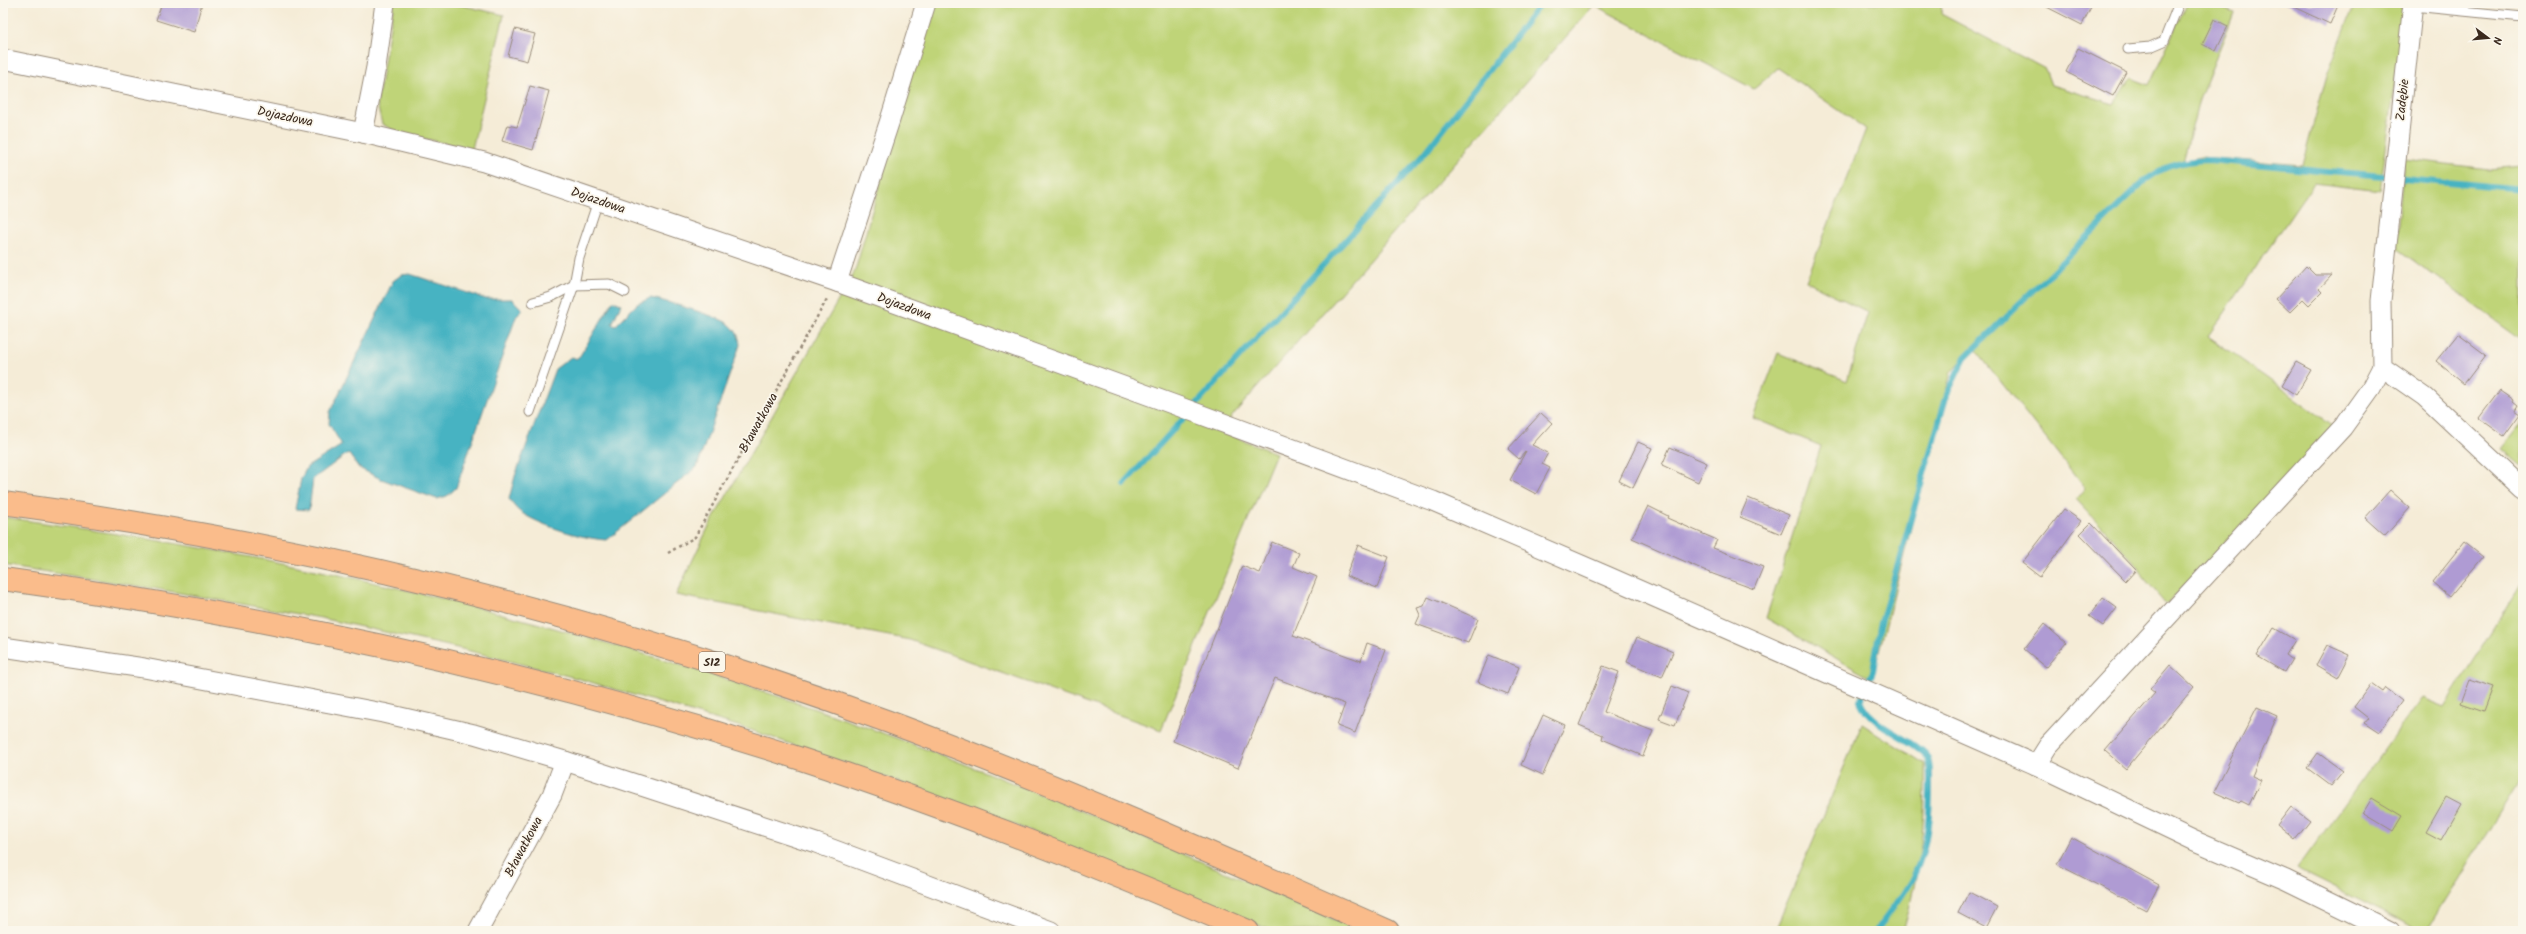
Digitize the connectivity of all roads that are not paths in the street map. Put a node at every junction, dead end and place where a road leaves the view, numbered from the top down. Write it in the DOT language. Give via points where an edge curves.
graph roads {
  1 [pos="385,3"];
  2 [pos="926,3"];
  3 [pos="2180,3"];
  4 [pos="2413,5"];
  5 [pos="2523,17"];
  6 [pos="2128,50"];
  7 [pos="3,58"];
  8 [pos="363,134"];
  9 [pos="598,201"];
  10 [pos="837,282"];
  11 [pos="574,285"];
  12 [pos="625,292"];
  13 [pos="533,302"];
  14 [pos="2382,367"];
  15 [pos="530,412"];
  16 [pos="2523,489"];
  17 [pos="3,503"];
  18 [pos="3,579"];
  19 [pos="3,646"];
  20 [pos="565,761"];
  21 [pos="2036,765"];
  22 [pos="478,931"];
  23 [pos="1051,931"];
  24 [pos="1248,931"];
  25 [pos="1388,931"];
  26 [pos="2390,931"];
  1 -- 8 [label="street"];
  2 -- 10 [label="street"];
  3 -- 6 [label="lane" via="2164,41 2150,47"];
  4 -- 5 [label="lane"];
  4 -- 14 [label="street, Zadębie" via="2381,301"];
  7 -- 8 [label="street, Dojazdowa"];
  8 -- 9 [label="street, Dojazdowa" via="484,162"];
  9 -- 10 [label="street, Dojazdowa"];
  9 -- 11 [label="lane" via="579,258"];
  10 -- 21 [label="street, Dojazdowa" via="1454,510"];
  11 -- 12 [label="lane" via="610,284"];
  11 -- 13 [label="lane" via="551,297"];
  11 -- 15 [label="lane"];
  14 -- 16 [label="street" via="2426,397"];
  14 -- 21 [label="street" via="2371,388 2342,427 2048,746"];
  17 -- 25 [label="highway, S12" via="126,521 358,565 551,613 679,651 824,699 958,748 1114,812"];
  18 -- 24 [label="highway" via="168,604 351,638 523,679 649,713 797,758 963,816"];
  19 -- 20 [label="street" via="122,664 383,713 474,734"];
  20 -- 22 [label="street, Bławatkowa" via="552,795"];
  20 -- 23 [label="street" via="816,843"];
  21 -- 26 [label="street, Dojazdowa" via="2195,841 2286,880"];
}
